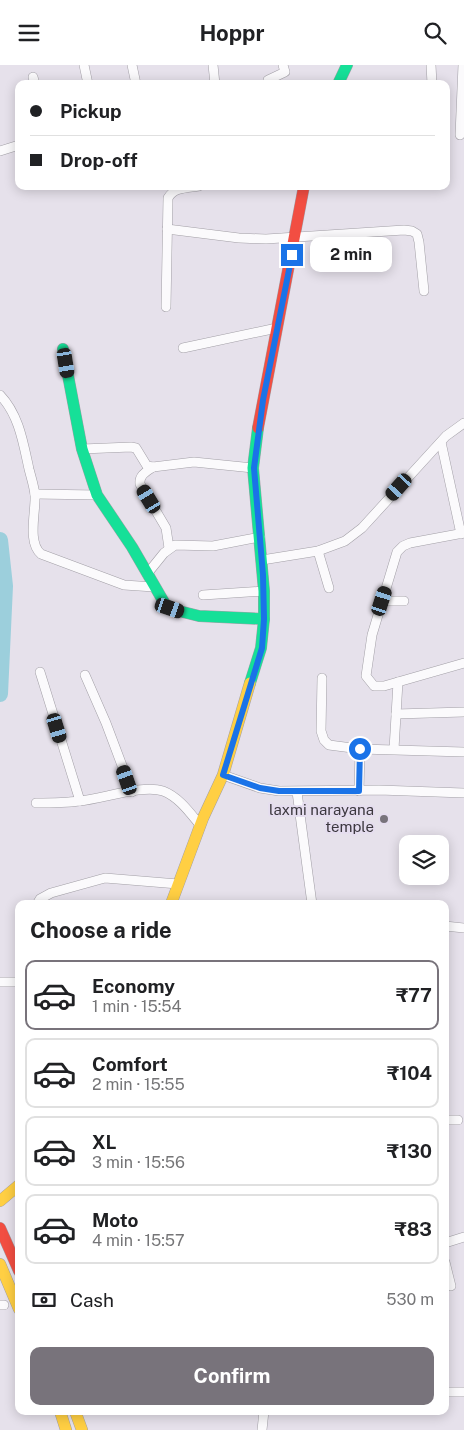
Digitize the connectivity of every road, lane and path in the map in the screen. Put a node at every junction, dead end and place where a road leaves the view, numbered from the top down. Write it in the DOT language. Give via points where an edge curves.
graph roads {
  1 [pos="84,65"];
  2 [pos="132,65"];
  3 [pos="213,65"];
  4 [pos="282,65"];
  5 [pos="347,65"];
  6 [pos="431,65"];
  7 [pos="463,65"];
  8 [pos="87,80"];
  9 [pos="135,80"];
  10 [pos="215,80"];
  11 [pos="268,80"];
  12 [pos="340,80"];
  13 [pos="432,80"];
  14 [pos="460,135"];
  15 [pos="15,146"];
  16 [pos="0,151"];
  17 [pos="176,190"];
  18 [pos="303,190"];
  19 [pos="167,229"];
  20 [pos="295,238"];
  21 [pos="424,291"];
  22 [pos="166,307"];
  23 [pos="276,328"];
  24 [pos="183,348"];
  25 [pos="63,349"];
  26 [pos="0,395"];
  27 [pos="464,423"];
  28 [pos="440,442"];
  29 [pos="82,449"];
  30 [pos="153,467"];
  31 [pos="254,468"];
  32 [pos="35,494"];
  33 [pos="97,495"];
  34 [pos="462,533"];
  35 [pos="260,537"];
  36 [pos="169,549"];
  37 [pos="318,551"];
  38 [pos="262,560"];
  39 [pos="147,574"];
  40 [pos="154,587"];
  41 [pos="329,588"];
  42 [pos="264,591"];
  43 [pos="202,595"];
  44 [pos="382,601"];
  45 [pos="404,601"];
  46 [pos="264,619"];
  47 [pos="464,663"];
  48 [pos="40,672"];
  49 [pos="85,675"];
  50 [pos="322,678"];
  51 [pos="398,682"];
  52 [pos="464,712"];
  53 [pos="396,714"];
  54 [pos="360,749"];
  55 [pos="394,749"];
  56 [pos="464,752"];
  57 [pos="222,778"];
  58 [pos="359,791"];
  59 [pos="132,792"];
  60 [pos="297,792"];
  61 [pos="464,793"];
  62 [pos="80,801"];
  63 [pos="36,803"];
  64 [pos="202,822"];
  65 [pos="178,884"];
  66 [pos="39,900"];
  67 [pos="172,900"];
  68 [pos="311,900"];
  69 [pos="449,926"];
  70 [pos="464,928"];
  71 [pos="0,982"];
  72 [pos="15,982"];
  73 [pos="449,1120"];
  74 [pos="458,1120"];
  75 [pos="15,1188"];
  76 [pos="0,1201"];
  77 [pos="0,1227"];
  78 [pos="464,1237"];
  79 [pos="449,1242"];
  80 [pos="15,1262"];
  81 [pos="0,1265"];
  82 [pos="449,1279"];
  83 [pos="451,1287"];
  84 [pos="15,1300"];
  85 [pos="449,1392"];
  86 [pos="464,1392"];
  87 [pos="61,1415"];
  88 [pos="77,1415"];
  89 [pos="264,1415"];
  90 [pos="66,1430"];
  91 [pos="82,1430"];
  92 [pos="262,1430"];
  1 -- 8 [label="street"];
  2 -- 9 [label="street"];
  3 -- 10 [label="street"];
  4 -- 11 [label="street" via="285,71"];
  5 -- 12 [label="main road"];
  6 -- 13 [label="street"];
  7 -- 14 [label="street"];
  15 -- 16 [label="street"];
  17 -- 19 [label="street" via="168,198"];
  18 -- 20 [label="main road"];
  19 -- 20 [label="street" via="240,239"];
  19 -- 22 [label="street"];
  20 -- 21 [label="street" via="412,231 417,234 419,242"];
  20 -- 23 [label="main road"];
  23 -- 24 [label="street"];
  23 -- 31 [label="main road"];
  25 -- 29 [label="main road"];
  26 -- 32 [label="street" via="14,413"];
  27 -- 28 [label="street"];
  28 -- 34 [label="street"];
  28 -- 37 [label="street" via="354,535"];
  29 -- 30 [label="street" via="136,448 147,466"];
  29 -- 33 [label="main road"];
  30 -- 31 [label="street" via="194,463"];
  30 -- 36 [label="street" via="139,479 166,528"];
  31 -- 35 [label="main road"];
  32 -- 33 [label="street"];
  32 -- 40 [label="street" via="34,539 36,550 41,554 124,585"];
  33 -- 39 [label="main road"];
  34 -- 44 [label="street" via="403,546 397,552"];
  35 -- 36 [label="street" via="213,546 174,545"];
  35 -- 38 [label="main road"];
  36 -- 39 [label="street"];
  37 -- 38 [label="street"];
  37 -- 41 [label="street"];
  38 -- 42 [label="main road"];
  39 -- 40 [label="main road"];
  40 -- 46 [label="main road" via="165,604 183,612"];
  42 -- 43 [label="street"];
  42 -- 46 [label="main road"];
  44 -- 45 [label="street"];
  44 -- 51 [label="street" via="372,635 366,676 374,686"];
  46 -- 57 [label="main road" via="262,648"];
  47 -- 51 [label="street"];
  48 -- 62 [label="street"];
  49 -- 59 [label="street"];
  50 -- 54 [label="street" via="321,731 324,740 329,745"];
  51 -- 53 [label="street"];
  52 -- 53 [label="street"];
  53 -- 55 [label="street"];
  54 -- 55 [label="street"];
  54 -- 58 [label="street"];
  55 -- 56 [label="street"];
  57 -- 60 [label="street" via="260,788"];
  57 -- 64 [label="main road"];
  58 -- 60 [label="street"];
  58 -- 61 [label="street"];
  59 -- 62 [label="street"];
  59 -- 64 [label="street" via="165,792"];
  60 -- 68 [label="street"];
  62 -- 63 [label="street"];
  64 -- 65 [label="main road"];
  65 -- 66 [label="street" via="105,878 51,893"];
  65 -- 67 [label="main road"];
  69 -- 70 [label="street"];
  71 -- 72 [label="street"];
  73 -- 74 [label="street"];
  75 -- 76 [label="main road"];
  77 -- 80 [label="main road"];
  78 -- 79 [label="street"];
  81 -- 84 [label="main road"];
  82 -- 83 [label="street"];
  85 -- 86 [label="street"];
  87 -- 90 [label="main road"];
  88 -- 91 [label="main road"];
  89 -- 92 [label="street"];
}
